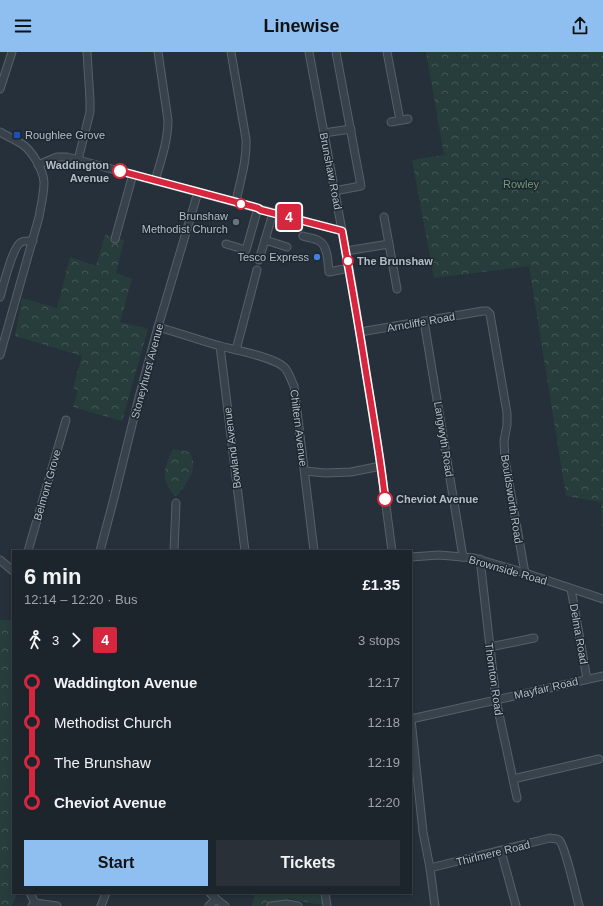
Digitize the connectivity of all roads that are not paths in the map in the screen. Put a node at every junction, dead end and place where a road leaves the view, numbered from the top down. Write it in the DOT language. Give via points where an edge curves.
graph roads {
  1 [pos="12,52"];
  2 [pos="87,52"];
  3 [pos="158,52"];
  4 [pos="231,52"];
  5 [pos="309,52"];
  6 [pos="336,52"];
  7 [pos="387,52"];
  8 [pos="0,89"];
  9 [pos="408,119"];
  10 [pos="400,120"];
  11 [pos="391,122"];
  12 [pos="351,129"];
  13 [pos="0,132"];
  14 [pos="324,133"];
  15 [pos="78,160"];
  16 [pos="38,166"];
  17 [pos="133,174"];
  18 [pos="155,181"];
  19 [pos="334,191"];
  20 [pos="198,192"];
  21 [pos="236,202"];
  22 [pos="258,208"];
  23 [pos="273,213"];
  24 [pos="384,217"];
  25 [pos="342,231"];
  26 [pos="303,236"];
  27 [pos="115,239"];
  28 [pos="265,240"];
  29 [pos="33,241"];
  30 [pos="226,244"];
  31 [pos="389,244"];
  32 [pos="287,247"];
  33 [pos="346,251"];
  34 [pos="259,260"];
  35 [pos="349,268"];
  36 [pos="257,270"];
  37 [pos="398,289"];
  38 [pos="0,297"];
  39 [pos="483,311"];
  40 [pos="424,321"];
  41 [pos="158,327"];
  42 [pos="360,332"];
  43 [pos="220,346"];
  44 [pos="236,350"];
  45 [pos="0,355"];
  46 [pos="66,420"];
  47 [pos="381,466"];
  48 [pos="304,471"];
  49 [pos="176,502"];
  50 [pos="28,550"];
  51 [pos="100,550"];
  52 [pos="174,550"];
  53 [pos="245,550"];
  54 [pos="314,550"];
  55 [pos="392,550"];
  56 [pos="412,557"];
  57 [pos="463,557"];
  58 [pos="480,559"];
  59 [pos="0,560"];
  60 [pos="12,570"];
  61 [pos="524,573"];
  62 [pos="571,588"];
  63 [pos="603,599"];
  64 [pos="534,638"];
  65 [pos="490,647"];
  66 [pos="603,676"];
  67 [pos="587,679"];
  68 [pos="496,700"];
  69 [pos="412,719"];
  70 [pos="412,728"];
  71 [pos="599,759"];
  72 [pos="513,779"];
  73 [pos="517,798"];
  74 [pos="501,850"];
  75 [pos="430,868"];
  76 [pos="30,894"];
  77 [pos="106,894"];
  78 [pos="211,894"];
  79 [pos="325,894"];
  80 [pos="216,899"];
  81 [pos="33,904"];
  82 [pos="57,906"];
  83 [pos="101,906"];
  84 [pos="209,906"];
  85 [pos="225,906"];
  86 [pos="271,906"];
  87 [pos="298,906"];
  88 [pos="327,906"];
  89 [pos="435,906"];
  90 [pos="516,906"];
  91 [pos="579,906"];
  1 -- 8 [label="street"];
  2 -- 15 [label="street" via="90,112"];
  3 -- 18 [label="street" via="168,129"];
  4 -- 21 [label="street" via="246,139 245,159"];
  5 -- 14 [label="street, Brunshaw Road"];
  6 -- 12 [label="street"];
  7 -- 10 [label="street"];
  9 -- 10 [label="street"];
  10 -- 11 [label="street"];
  12 -- 14 [label="street"];
  12 -- 19 [label="street" via="361,186"];
  13 -- 16 [label="street" via="23,145 34,156"];
  14 -- 19 [label="street, Brunshaw Road"];
  15 -- 16 [label="street" via="57,157"];
  15 -- 17 [label="street"];
  16 -- 29 [label="street" via="44,181 43,196"];
  17 -- 18 [label="street"];
  17 -- 27 [label="street"];
  18 -- 20 [label="street"];
  19 -- 25 [label="street, Brunshaw Road"];
  20 -- 21 [label="street"];
  20 -- 41 [label="street, Stoneyhurst Avenue"];
  21 -- 22 [label="street"];
  22 -- 23 [label="street"];
  22 -- 30 [label="street" via="246,250"];
  23 -- 25 [label="street"];
  23 -- 28 [label="street"];
  24 -- 31 [label="street"];
  25 -- 33 [label="street, Brunshaw Road"];
  26 -- 35 [label="street" via="324,244 329,272"];
  28 -- 32 [label="street"];
  28 -- 34 [label="street"];
  29 -- 38 [label="street" via="20,243 16,249"];
  29 -- 45 [label="street"];
  31 -- 33 [label="street"];
  31 -- 37 [label="street"];
  33 -- 35 [label="street, Brunshaw Road"];
  35 -- 42 [label="street, Brunshaw Road"];
  36 -- 44 [label="street"];
  39 -- 40 [label="street, Arncliffe Road"];
  39 -- 61 [label="street, Bouldsworth Road" via="490,314 507,413 505,460"];
  40 -- 42 [label="street, Arncliffe Road"];
  40 -- 57 [label="street, Langwyth Road"];
  41 -- 43 [label="street, Chiltern Avenue"];
  41 -- 51 [label="street, Stoneyhurst Avenue"];
  42 -- 47 [label="street, Brunshaw Road"];
  43 -- 44 [label="street, Chiltern Avenue"];
  43 -- 53 [label="street, Bowland Avenue"];
  44 -- 48 [label="street, Chiltern Avenue" via="274,361 283,367 289,376 294,386"];
  46 -- 50 [label="street, Belmont Grove"];
  47 -- 48 [label="street" via="344,472"];
  47 -- 55 [label="street, Brunshaw Road"];
  48 -- 54 [label="street, Chiltern Avenue"];
  49 -- 52 [label="street"];
  56 -- 57 [label="street, Brownside Road"];
  57 -- 58 [label="street, Brownside Road"];
  58 -- 61 [label="street, Brownside Road"];
  58 -- 65 [label="street, Thornton Road"];
  59 -- 60 [label="street"];
  61 -- 62 [label="street, Brownside Road"];
  62 -- 63 [label="street, Brownside Road"];
  62 -- 67 [label="street, Delma Road"];
  64 -- 65 [label="street"];
  65 -- 68 [label="street, Thornton Road"];
  66 -- 67 [label="street, Mayfair Road"];
  67 -- 68 [label="street, Mayfair Road"];
  68 -- 69 [label="street, Mayfair Road"];
  68 -- 72 [label="street, Thornton Road"];
  70 -- 75 [label="street" via="423,832"];
  71 -- 72 [label="street"];
  72 -- 73 [label="street, Thornton Road"];
  74 -- 75 [label="street, Thirlmere Road"];
  74 -- 90 [label="street"];
  74 -- 91 [label="street, Thirlmere Road" via="550,838 560,841"];
  75 -- 89 [label="street"];
  76 -- 81 [label="street"];
  77 -- 83 [label="street"];
  78 -- 80 [label="street"];
  79 -- 88 [label="street"];
  80 -- 84 [label="street"];
  80 -- 85 [label="street"];
  81 -- 82 [label="street"];
  86 -- 87 [label="street"];
}
